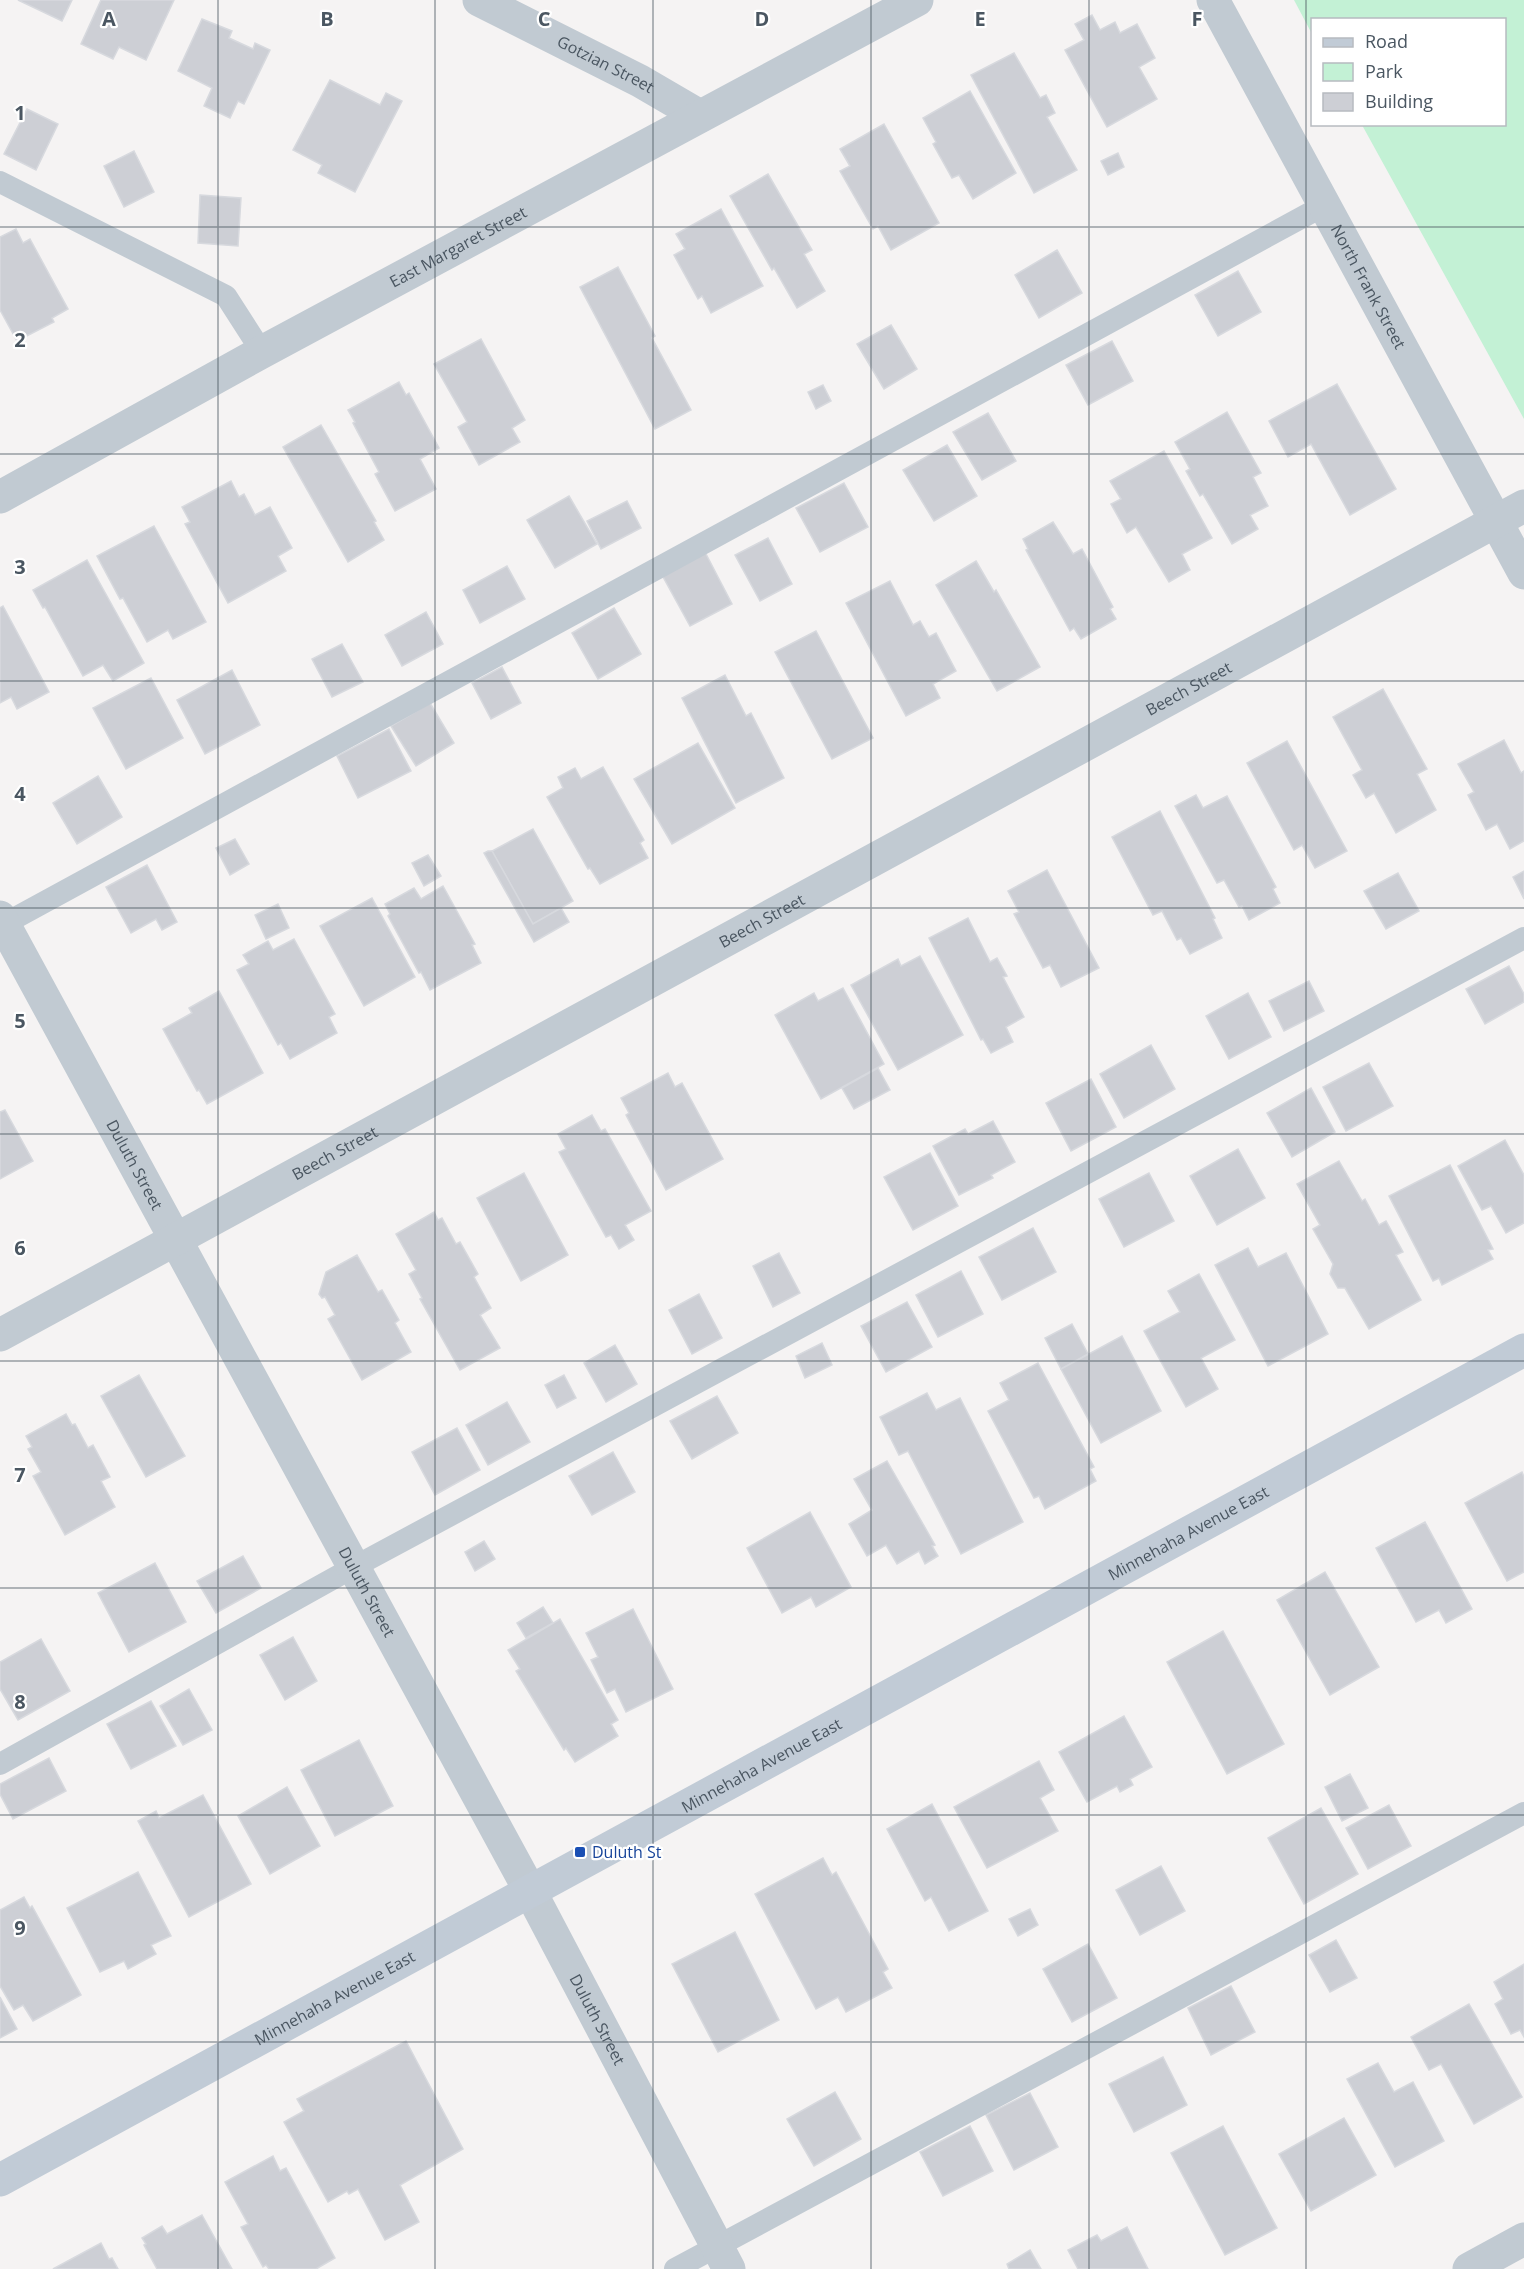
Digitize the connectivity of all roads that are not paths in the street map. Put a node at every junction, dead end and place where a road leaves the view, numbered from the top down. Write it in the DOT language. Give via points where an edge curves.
graph roads {
  1 [pos="479,0"];
  2 [pos="917,0"];
  3 [pos="1213,0"];
  4 [pos="700,116"];
  5 [pos="0,182"];
  6 [pos="1323,206"];
  7 [pos="262,352"];
  8 [pos="0,497"];
  9 [pos="1510,514"];
  10 [pos="1524,573"];
  11 [pos="2,921"];
  12 [pos="1524,938"];
  13 [pos="175,1239"];
  14 [pos="0,1335"];
  15 [pos="1524,1350"];
  16 [pos="354,1567"];
  17 [pos="0,1764"];
  18 [pos="1524,1813"];
  19 [pos="530,1891"];
  20 [pos="0,2180"];
  21 [pos="1524,2239"];
  22 [pos="723,2258"];
  23 [pos="675,2269"];
  24 [pos="1468,2269"];
  1 -- 4 [label="street, Gotzian Street" via="640,81"];
  2 -- 4 [label="street, East Margaret Street"];
  3 -- 6 [label="street, North Frank Street"];
  4 -- 7 [label="street, East Margaret Street"];
  5 -- 7 [label="lane" via="226,296"];
  6 -- 9 [label="street, North Frank Street"];
  6 -- 11 [label="lane"];
  7 -- 8 [label="street, East Margaret Street"];
  9 -- 10 [label="street, North Frank Street"];
  9 -- 13 [label="street, Beech Street"];
  11 -- 13 [label="street, Duluth Street"];
  12 -- 16 [label="lane"];
  13 -- 14 [label="street, Beech Street"];
  13 -- 16 [label="street, Duluth Street"];
  15 -- 19 [label="main road, Minnehaha Avenue East"];
  16 -- 17 [label="lane"];
  16 -- 19 [label="street, Duluth Street"];
  18 -- 22 [label="lane"];
  19 -- 20 [label="main road, Minnehaha Avenue East"];
  19 -- 22 [label="street, Duluth Street"];
  21 -- 24 [label="street"];
  22 -- 23 [label="lane"];
}
